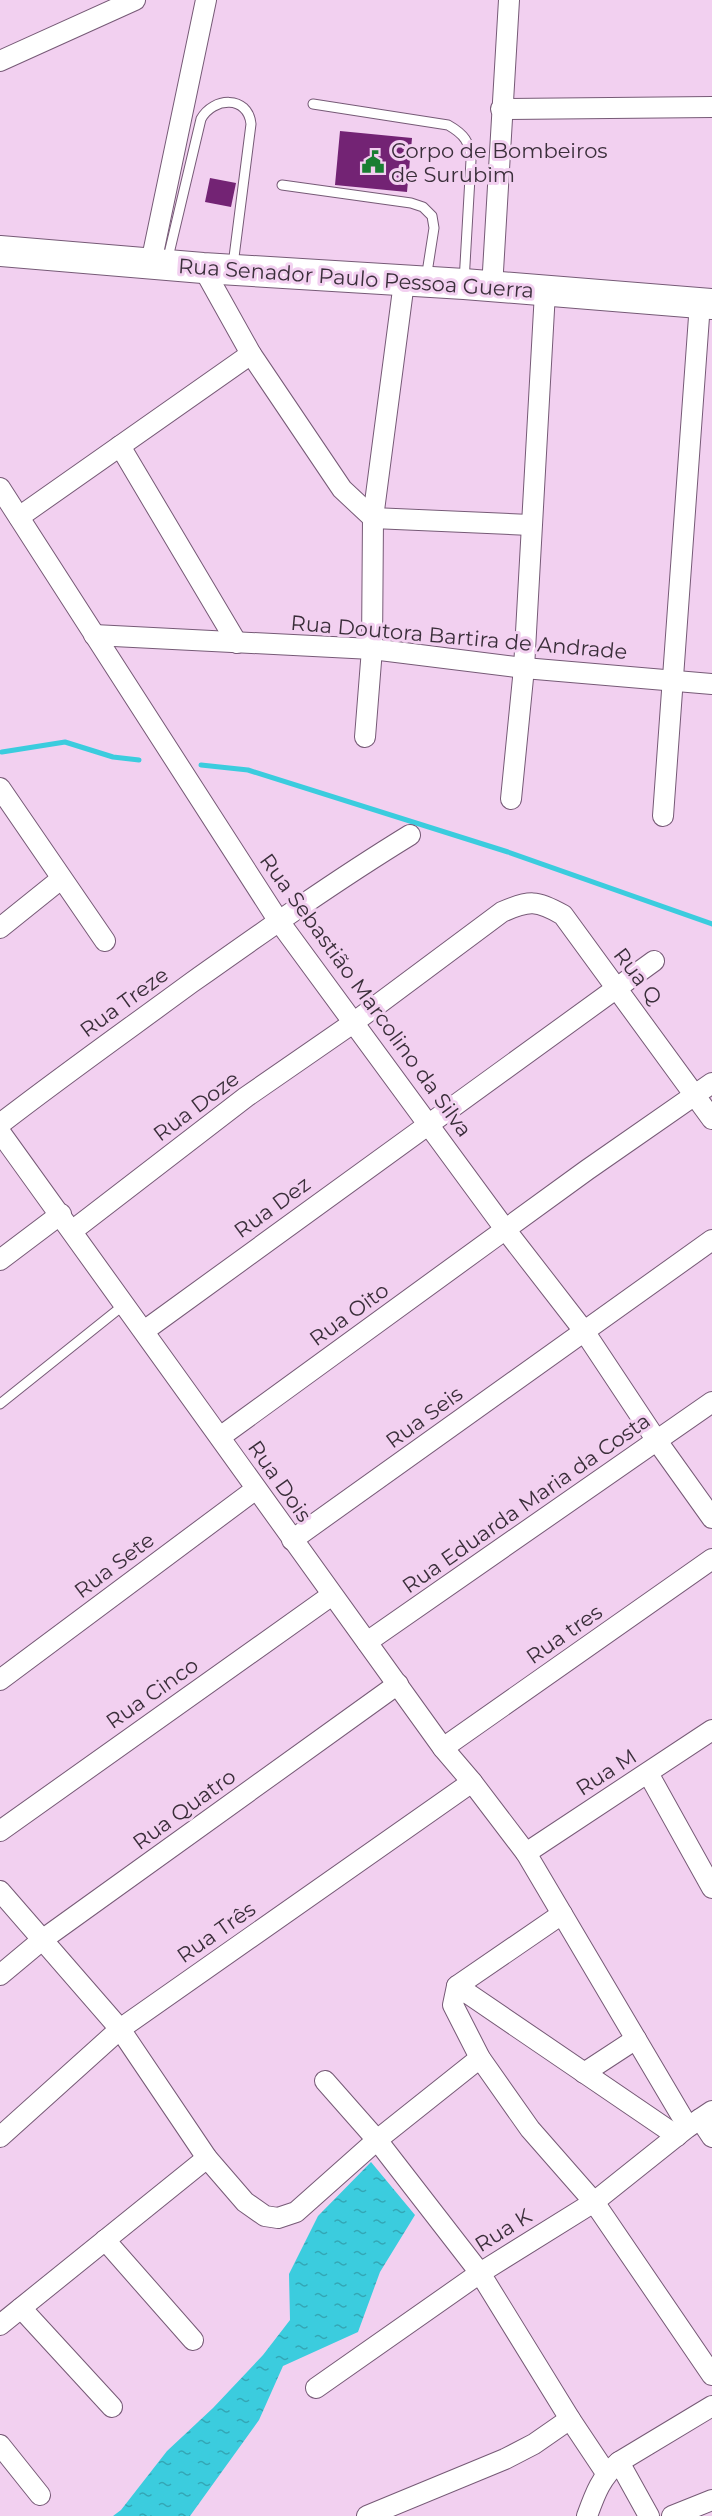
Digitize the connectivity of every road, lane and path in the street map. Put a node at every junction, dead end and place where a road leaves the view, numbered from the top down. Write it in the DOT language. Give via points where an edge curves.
graph roads {
  1 [pos="135,0"];
  2 [pos="206,0"];
  3 [pos="509,0"];
  4 [pos="0,61"];
  5 [pos="313,104"];
  6 [pos="712,107"];
  7 [pos="501,109"];
  8 [pos="282,184"];
  9 [pos="0,251"];
  10 [pos="159,264"];
  11 [pos="203,268"];
  12 [pos="233,270"];
  13 [pos="415,283"];
  14 [pos="478,286"];
  15 [pos="545,292"];
  16 [pos="706,303"];
  17 [pos="251,354"];
  18 [pos="120,446"];
  19 [pos="0,488"];
  20 [pos="19,517"];
  21 [pos="373,518"];
  22 [pos="530,525"];
  23 [pos="94,635"];
  24 [pos="237,643"];
  25 [pos="372,649"];
  26 [pos="524,668"];
  27 [pos="672,681"];
  28 [pos="712,684"];
  29 [pos="365,737"];
  30 [pos="0,788"];
  31 [pos="511,799"];
  32 [pos="663,816"];
  33 [pos="410,835"];
  34 [pos="61,879"];
  35 [pos="278,921"];
  36 [pos="0,928"];
  37 [pos="105,941"];
  38 [pos="654,961"];
  39 [pos="616,988"];
  40 [pos="353,1023"];
  41 [pos="712,1083"];
  42 [pos="696,1096"];
  43 [pos="712,1119"];
  44 [pos="429,1122"];
  45 [pos="0,1124"];
  46 [pos="0,1132"];
  47 [pos="61,1214"];
  48 [pos="505,1229"];
  49 [pos="72,1230"];
  50 [pos="712,1240"];
  51 [pos="0,1260"];
  52 [pos="125,1304"];
  53 [pos="144,1331"];
  54 [pos="584,1331"];
  55 [pos="712,1402"];
  56 [pos="0,1404"];
  57 [pos="220,1437"];
  58 [pos="657,1441"];
  59 [pos="256,1489"];
  60 [pos="712,1518"];
  61 [pos="292,1540"];
  62 [pos="712,1559"];
  63 [pos="332,1594"];
  64 [pos="367,1642"];
  65 [pos="0,1680"];
  66 [pos="398,1684"];
  67 [pos="712,1730"];
  68 [pos="443,1748"];
  69 [pos="648,1773"];
  70 [pos="472,1782"];
  71 [pos="0,1831"];
  72 [pos="526,1853"];
  73 [pos="712,1888"];
  74 [pos="0,1891"];
  75 [pos="562,1914"];
  76 [pos="42,1940"];
  77 [pos="0,1975"];
  78 [pos="457,1986"];
  79 [pos="120,2029"];
  80 [pos="636,2039"];
  81 [pos="480,2058"];
  82 [pos="584,2073"];
  83 [pos="324,2081"];
  84 [pos="694,2123"];
  85 [pos="0,2137"];
  86 [pos="712,2137"];
  87 [pos="377,2140"];
  88 [pos="207,2158"];
  89 [pos="594,2202"];
  90 [pos="105,2240"];
  91 [pos="480,2272"];
  92 [pos="21,2308"];
  93 [pos="0,2325"];
  94 [pos="193,2340"];
  95 [pos="712,2375"];
  96 [pos="316,2388"];
  97 [pos="712,2406"];
  98 [pos="112,2407"];
  99 [pos="570,2419"];
  100 [pos="0,2445"];
  101 [pos="613,2468"];
  102 [pos="40,2495"];
  103 [pos="712,2500"];
  104 [pos="367,2516"];
  105 [pos="587,2516"];
  106 [pos="649,2516"];
  107 [pos="672,2516"];
  1 -- 4 [label="street"];
  2 -- 10 [label="street"];
  3 -- 7 [label="street"];
  5 -- 14 [label="lane" via="448,125 463,134 471,147"];
  6 -- 7 [label="street"];
  7 -- 14 [label="street"];
  8 -- 13 [label="lane" via="423,207 432,216 434,228"];
  9 -- 10 [label="main road, Rua Senador Paulo Pessoa Guerra"];
  10 -- 11 [label="main road, Rua Senador Paulo Pessoa Guerra"];
  10 -- 12 [label="lane" via="201,120 211,107 227,102 242,105 251,124"];
  11 -- 12 [label="main road, Rua Senador Paulo Pessoa Guerra"];
  11 -- 17 [label="street"];
  12 -- 13 [label="main road, Rua Senador Paulo Pessoa Guerra"];
  13 -- 14 [label="main road, Rua Senador Paulo Pessoa Guerra"];
  13 -- 21 [label="street"];
  14 -- 15 [label="main road, Rua Senador Paulo Pessoa Guerra"];
  15 -- 16 [label="main road, Rua Senador Paulo Pessoa Guerra"];
  15 -- 22 [label="street"];
  16 -- 27 [label="street"];
  17 -- 18 [label="street"];
  17 -- 21 [label="street" via="342,489"];
  18 -- 20 [label="street"];
  18 -- 24 [label="street"];
  19 -- 20 [label="street, Rua Sebastião Marcolino da Silva"];
  20 -- 23 [label="street, Rua Sebastião Marcolino da Silva"];
  21 -- 22 [label="street"];
  21 -- 25 [label="street"];
  22 -- 26 [label="street"];
  23 -- 24 [label="street, Rua Doutora Bartira de Andrade"];
  23 -- 35 [label="street, Rua Sebastião Marcolino da Silva"];
  24 -- 25 [label="street, Rua Doutora Bartira de Andrade"];
  25 -- 26 [label="street, Rua Doutora Bartira de Andrade"];
  25 -- 29 [label="street"];
  26 -- 27 [label="street, Rua Doutora Bartira de Andrade"];
  26 -- 31 [label="street"];
  27 -- 28 [label="street, Rua Doutora Bartira de Andrade"];
  27 -- 32 [label="street"];
  30 -- 34 [label="street"];
  33 -- 35 [label="street, Rua Treze"];
  34 -- 36 [label="street"];
  34 -- 37 [label="street"];
  35 -- 40 [label="street, Rua Sebastião Marcolino da Silva"];
  35 -- 45 [label="street, Rua Treze"];
  38 -- 39 [label="street, Rua Dez"];
  39 -- 40 [label="street, Rua Q" via="563,915 544,904 524,903 502,912"];
  39 -- 42 [label="street, Rua Q"];
  39 -- 44 [label="street, Rua Dez"];
  40 -- 44 [label="street, Rua Sebastião Marcolino da Silva"];
  40 -- 49 [label="street, Rua Doze" via="246,1097"];
  41 -- 42 [label="street, Rua Oito"];
  42 -- 43 [label="street, Rua Q"];
  42 -- 48 [label="street, Rua Oito"];
  44 -- 48 [label="street, Rua Sebastião Marcolino da Silva"];
  44 -- 53 [label="street, Rua Dez"];
  46 -- 47 [label="street, Rua Dois"];
  47 -- 49 [label="street, Rua Dois"];
  47 -- 51 [label="street"];
  48 -- 54 [label="street, Rua Sebastião Marcolino da Silva"];
  48 -- 57 [label="street, Rua Oito"];
  49 -- 52 [label="street, Rua Dois"];
  50 -- 54 [label="street, Rua Seis"];
  52 -- 53 [label="street, Rua Dois"];
  52 -- 56 [label="lane"];
  53 -- 57 [label="street, Rua Dois"];
  54 -- 58 [label="street, Rua Sebastião Marcolino da Silva"];
  54 -- 61 [label="street, Rua Seis"];
  55 -- 58 [label="street, Rua Eduarda Maria da Costa"];
  57 -- 59 [label="street, Rua Dois"];
  58 -- 60 [label="street, Rua Sebastião Marcolino da Silva"];
  58 -- 64 [label="street, Rua Eduarda Maria da Costa"];
  59 -- 61 [label="street, Rua Dois"];
  59 -- 65 [label="street, Rua Sete"];
  61 -- 63 [label="street, Rua Dois"];
  62 -- 68 [label="street, Rua tres"];
  63 -- 64 [label="street, Rua Dois"];
  63 -- 71 [label="street, Rua Cinco"];
  64 -- 66 [label="street, Rua Dois"];
  66 -- 68 [label="street, Rua Dois"];
  66 -- 76 [label="street, Rua Quatro"];
  67 -- 69 [label="street, Rua M"];
  68 -- 70 [label="street, Rua Dois"];
  69 -- 72 [label="street, Rua M"];
  69 -- 73 [label="street"];
  70 -- 72 [label="street, Rua Dois"];
  70 -- 79 [label="street, Rua Três"];
  72 -- 75 [label="street, Rua Dois"];
  74 -- 76 [label="street"];
  75 -- 78 [label="street"];
  75 -- 80 [label="street, Rua Dois"];
  76 -- 77 [label="street, Rua Quatro"];
  76 -- 79 [label="street"];
  78 -- 81 [label="street" via="453,2005"];
  78 -- 82 [label="street"];
  79 -- 85 [label="street, Rua Três"];
  79 -- 88 [label="street"];
  80 -- 82 [label="street"];
  80 -- 84 [label="street, Rua Dois"];
  81 -- 87 [label="street"];
  81 -- 89 [label="street" via="530,2129"];
  82 -- 84 [label="street"];
  83 -- 87 [label="street"];
  84 -- 86 [label="street, Rua Dois"];
  84 -- 89 [label="street, Rua K"];
  87 -- 88 [label="street" via="296,2212 278,2218 265,2216 245,2202"];
  87 -- 91 [label="street"];
  88 -- 90 [label="street"];
  89 -- 91 [label="street, Rua K"];
  89 -- 95 [label="street"];
  90 -- 92 [label="street"];
  90 -- 94 [label="street"];
  91 -- 96 [label="street, Rua K"];
  91 -- 99 [label="street"];
  92 -- 93 [label="street"];
  92 -- 98 [label="street"];
  97 -- 101 [label="street"];
  99 -- 101 [label="street"];
  99 -- 104 [label="street" via="505,2459"];
  100 -- 102 [label="street"];
  101 -- 105 [label="street" via="597,2488"];
  101 -- 106 [label="street"];
  103 -- 107 [label="street"];
}
